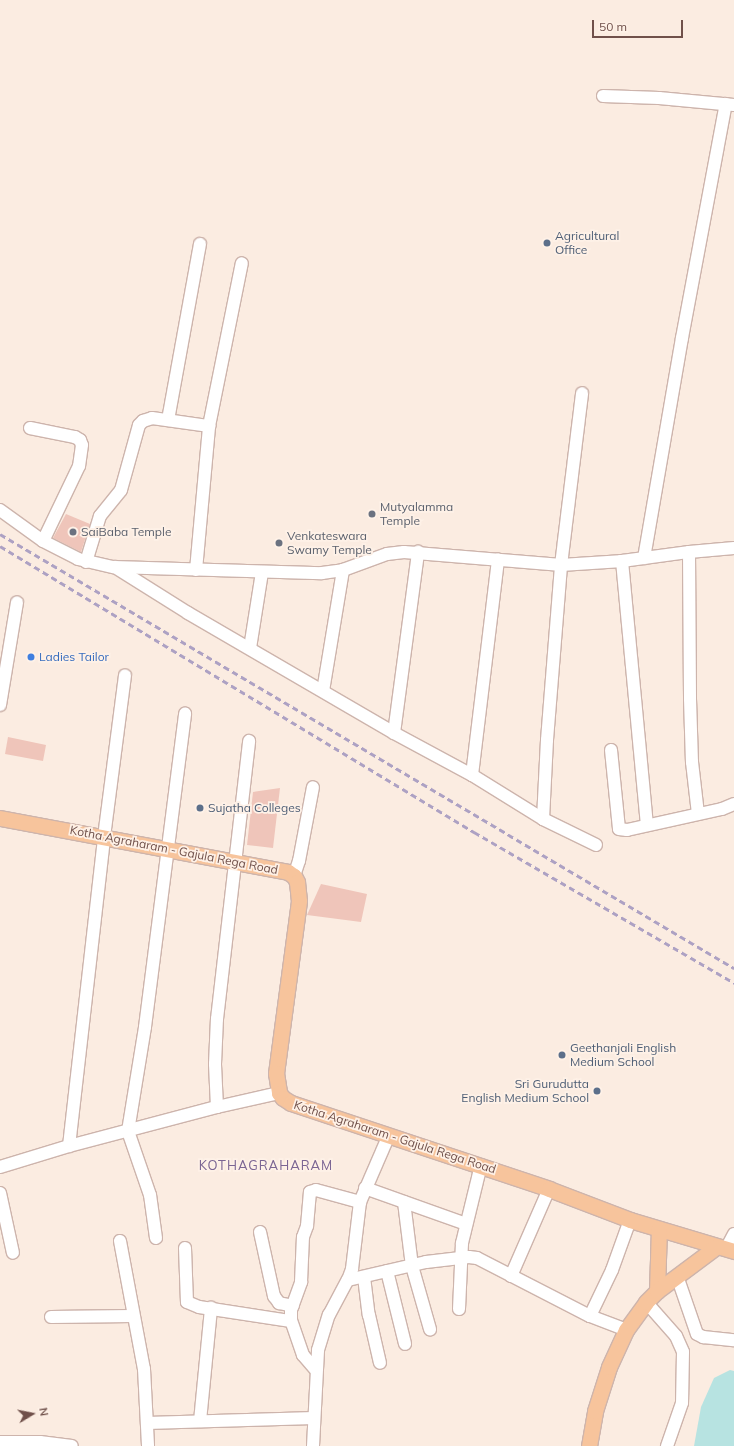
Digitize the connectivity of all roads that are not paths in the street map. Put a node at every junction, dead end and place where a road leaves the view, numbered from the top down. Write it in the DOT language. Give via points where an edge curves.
graph roads {
  1 [pos="603,96"];
  2 [pos="730,105"];
  3 [pos="200,244"];
  4 [pos="242,263"];
  5 [pos="582,393"];
  6 [pos="168,420"];
  7 [pos="209,426"];
  8 [pos="30,428"];
  9 [pos="0,510"];
  10 [pos="43,540"];
  11 [pos="734,548"];
  12 [pos="418,552"];
  13 [pos="689,552"];
  14 [pos="644,558"];
  15 [pos="498,560"];
  16 [pos="622,561"];
  17 [pos="86,562"];
  18 [pos="561,565"];
  19 [pos="114,567"];
  20 [pos="196,570"];
  21 [pos="343,570"];
  22 [pos="262,572"];
  23 [pos="17,602"];
  24 [pos="250,648"];
  25 [pos="125,675"];
  26 [pos="323,691"];
  27 [pos="0,705"];
  28 [pos="185,714"];
  29 [pos="394,733"];
  30 [pos="249,741"];
  31 [pos="611,750"];
  32 [pos="472,775"];
  33 [pos="313,787"];
  34 [pos="734,804"];
  35 [pos="698,814"];
  36 [pos="0,818"];
  37 [pos="543,819"];
  38 [pos="647,824"];
  39 [pos="104,837"];
  40 [pos="596,844"];
  41 [pos="167,848"];
  42 [pos="234,861"];
  43 [pos="294,876"];
  44 [pos="279,1093"];
  45 [pos="217,1107"];
  46 [pos="128,1131"];
  47 [pos="389,1135"];
  48 [pos="69,1146"];
  49 [pos="481,1166"];
  50 [pos="0,1167"];
  51 [pos="365,1188"];
  52 [pos="549,1189"];
  53 [pos="0,1193"];
  54 [pos="360,1202"];
  55 [pos="404,1202"];
  56 [pos="630,1220"];
  57 [pos="466,1224"];
  58 [pos="659,1229"];
  59 [pos="260,1232"];
  60 [pos="734,1234"];
  61 [pos="156,1238"];
  62 [pos="120,1241"];
  63 [pos="185,1248"];
  64 [pos="725,1249"];
  65 [pos="13,1253"];
  66 [pos="461,1256"];
  67 [pos="412,1266"];
  68 [pos="387,1271"];
  69 [pos="364,1276"];
  70 [pos="511,1276"];
  71 [pos="677,1276"];
  72 [pos="348,1280"];
  73 [pos="657,1291"];
  74 [pos="646,1302"];
  75 [pos="293,1306"];
  76 [pos="211,1308"];
  77 [pos="459,1309"];
  78 [pos="132,1316"];
  79 [pos="590,1316"];
  80 [pos="51,1317"];
  81 [pos="291,1321"];
  82 [pos="430,1329"];
  83 [pos="626,1330"];
  84 [pos="734,1340"];
  85 [pos="405,1344"];
  86 [pos="380,1362"];
  87 [pos="316,1370"];
  88 [pos="314,1418"];
  89 [pos="200,1421"];
  90 [pos="147,1422"];
  91 [pos="0,1442"];
  92 [pos="40,1444"];
  93 [pos="72,1446"];
  94 [pos="148,1446"];
  95 [pos="313,1446"];
  96 [pos="589,1446"];
  97 [pos="667,1446"];
  1 -- 2 [label="street"];
  2 -- 14 [label="street" via="683,330"];
  3 -- 6 [label="street"];
  4 -- 7 [label="street"];
  5 -- 18 [label="street"];
  6 -- 7 [label="street"];
  6 -- 17 [label="street" via="147,419 140,426 121,490 100,516"];
  7 -- 20 [label="street"];
  8 -- 10 [label="street" via="75,437 82,445 79,466"];
  9 -- 10 [label="street"];
  10 -- 17 [label="street"];
  11 -- 13 [label="street"];
  12 -- 15 [label="street"];
  12 -- 21 [label="street" via="387,554"];
  12 -- 29 [label="street"];
  13 -- 14 [label="street"];
  13 -- 35 [label="street" via="692,762"];
  14 -- 16 [label="street"];
  15 -- 18 [label="street"];
  15 -- 32 [label="street"];
  16 -- 18 [label="street"];
  16 -- 38 [label="street"];
  17 -- 19 [label="street"];
  18 -- 37 [label="street"];
  19 -- 20 [label="street"];
  19 -- 24 [label="street"];
  20 -- 22 [label="street"];
  21 -- 22 [label="street" via="322,573"];
  21 -- 26 [label="street"];
  22 -- 24 [label="street"];
  23 -- 27 [label="street"];
  24 -- 26 [label="street"];
  25 -- 39 [label="street"];
  26 -- 29 [label="street"];
  28 -- 41 [label="street"];
  29 -- 32 [label="street"];
  30 -- 42 [label="street"];
  31 -- 38 [label="street" via="619,829 627,830"];
  32 -- 37 [label="street"];
  33 -- 43 [label="street"];
  34 -- 35 [label="street"];
  35 -- 38 [label="street"];
  36 -- 39 [label="main road, Kotha Agraharam - Gajula Rega Road"];
  37 -- 40 [label="street"];
  39 -- 41 [label="main road, Kotha Agraharam - Gajula Rega Road"];
  39 -- 48 [label="street"];
  41 -- 42 [label="main road, Kotha Agraharam - Gajula Rega Road"];
  41 -- 46 [label="street" via="145,1027"];
  42 -- 43 [label="main road, Kotha Agraharam - Gajula Rega Road" via="288,872"];
  42 -- 45 [label="street" via="217,1019"];
  43 -- 44 [label="main road, Kotha Agraharam - Gajula Rega Road" via="299,901 276,1073"];
  44 -- 45 [label="street"];
  44 -- 47 [label="main road, Kotha Agraharam - Gajula Rega Road" via="291,1103"];
  45 -- 46 [label="street"];
  46 -- 48 [label="street"];
  46 -- 61 [label="street" via="150,1195"];
  47 -- 49 [label="main road, Kotha Agraharam - Gajula Rega Road"];
  47 -- 51 [label="street"];
  48 -- 50 [label="street"];
  49 -- 52 [label="main road, Kotha Agraharam - Gajula Rega Road"];
  49 -- 57 [label="street"];
  51 -- 54 [label="street"];
  51 -- 55 [label="street"];
  52 -- 56 [label="main road, Kotha Agraharam - Gajula Rega Road"];
  52 -- 70 [label="street"];
  53 -- 65 [label="street"];
  54 -- 72 [label="street" via="352,1269"];
  54 -- 75 [label="street" via="316,1190 310,1192 307,1226 303,1237 301,1282"];
  55 -- 57 [label="street"];
  55 -- 67 [label="street"];
  56 -- 58 [label="main road, Kotha Agraharam - Gajula Rega Road"];
  56 -- 79 [label="street" via="612,1270"];
  57 -- 66 [label="street"];
  58 -- 64 [label="main road, Kotha Agraharam - Gajula Rega Road"];
  58 -- 73 [label="main road"];
  59 -- 75 [label="street" via="274,1296 279,1303"];
  60 -- 64 [label="street"];
  62 -- 78 [label="street"];
  63 -- 76 [label="street" via="187,1302"];
  64 -- 71 [label="main road"];
  66 -- 67 [label="street"];
  66 -- 70 [label="street" via="477,1258"];
  66 -- 77 [label="street"];
  67 -- 68 [label="street"];
  67 -- 82 [label="street"];
  68 -- 69 [label="street"];
  68 -- 85 [label="street"];
  69 -- 72 [label="street"];
  69 -- 86 [label="street" via="369,1315"];
  70 -- 79 [label="street"];
  71 -- 73 [label="main road"];
  71 -- 84 [label="street" via="696,1334"];
  72 -- 87 [label="street" via="323,1331"];
  73 -- 74 [label="main road"];
  74 -- 83 [label="main road"];
  74 -- 97 [label="street" via="676,1336 683,1352 682,1403"];
  75 -- 81 [label="street"];
  76 -- 81 [label="street"];
  76 -- 89 [label="street"];
  78 -- 80 [label="street"];
  78 -- 90 [label="street" via="144,1369"];
  79 -- 83 [label="street"];
  81 -- 87 [label="street" via="303,1355"];
  83 -- 96 [label="main road" via="609,1366 595,1411"];
  87 -- 88 [label="street"];
  88 -- 89 [label="street"];
  88 -- 95 [label="street"];
  89 -- 90 [label="street"];
  90 -- 94 [label="street"];
  91 -- 92 [label="street"];
  92 -- 93 [label="street"];
}
